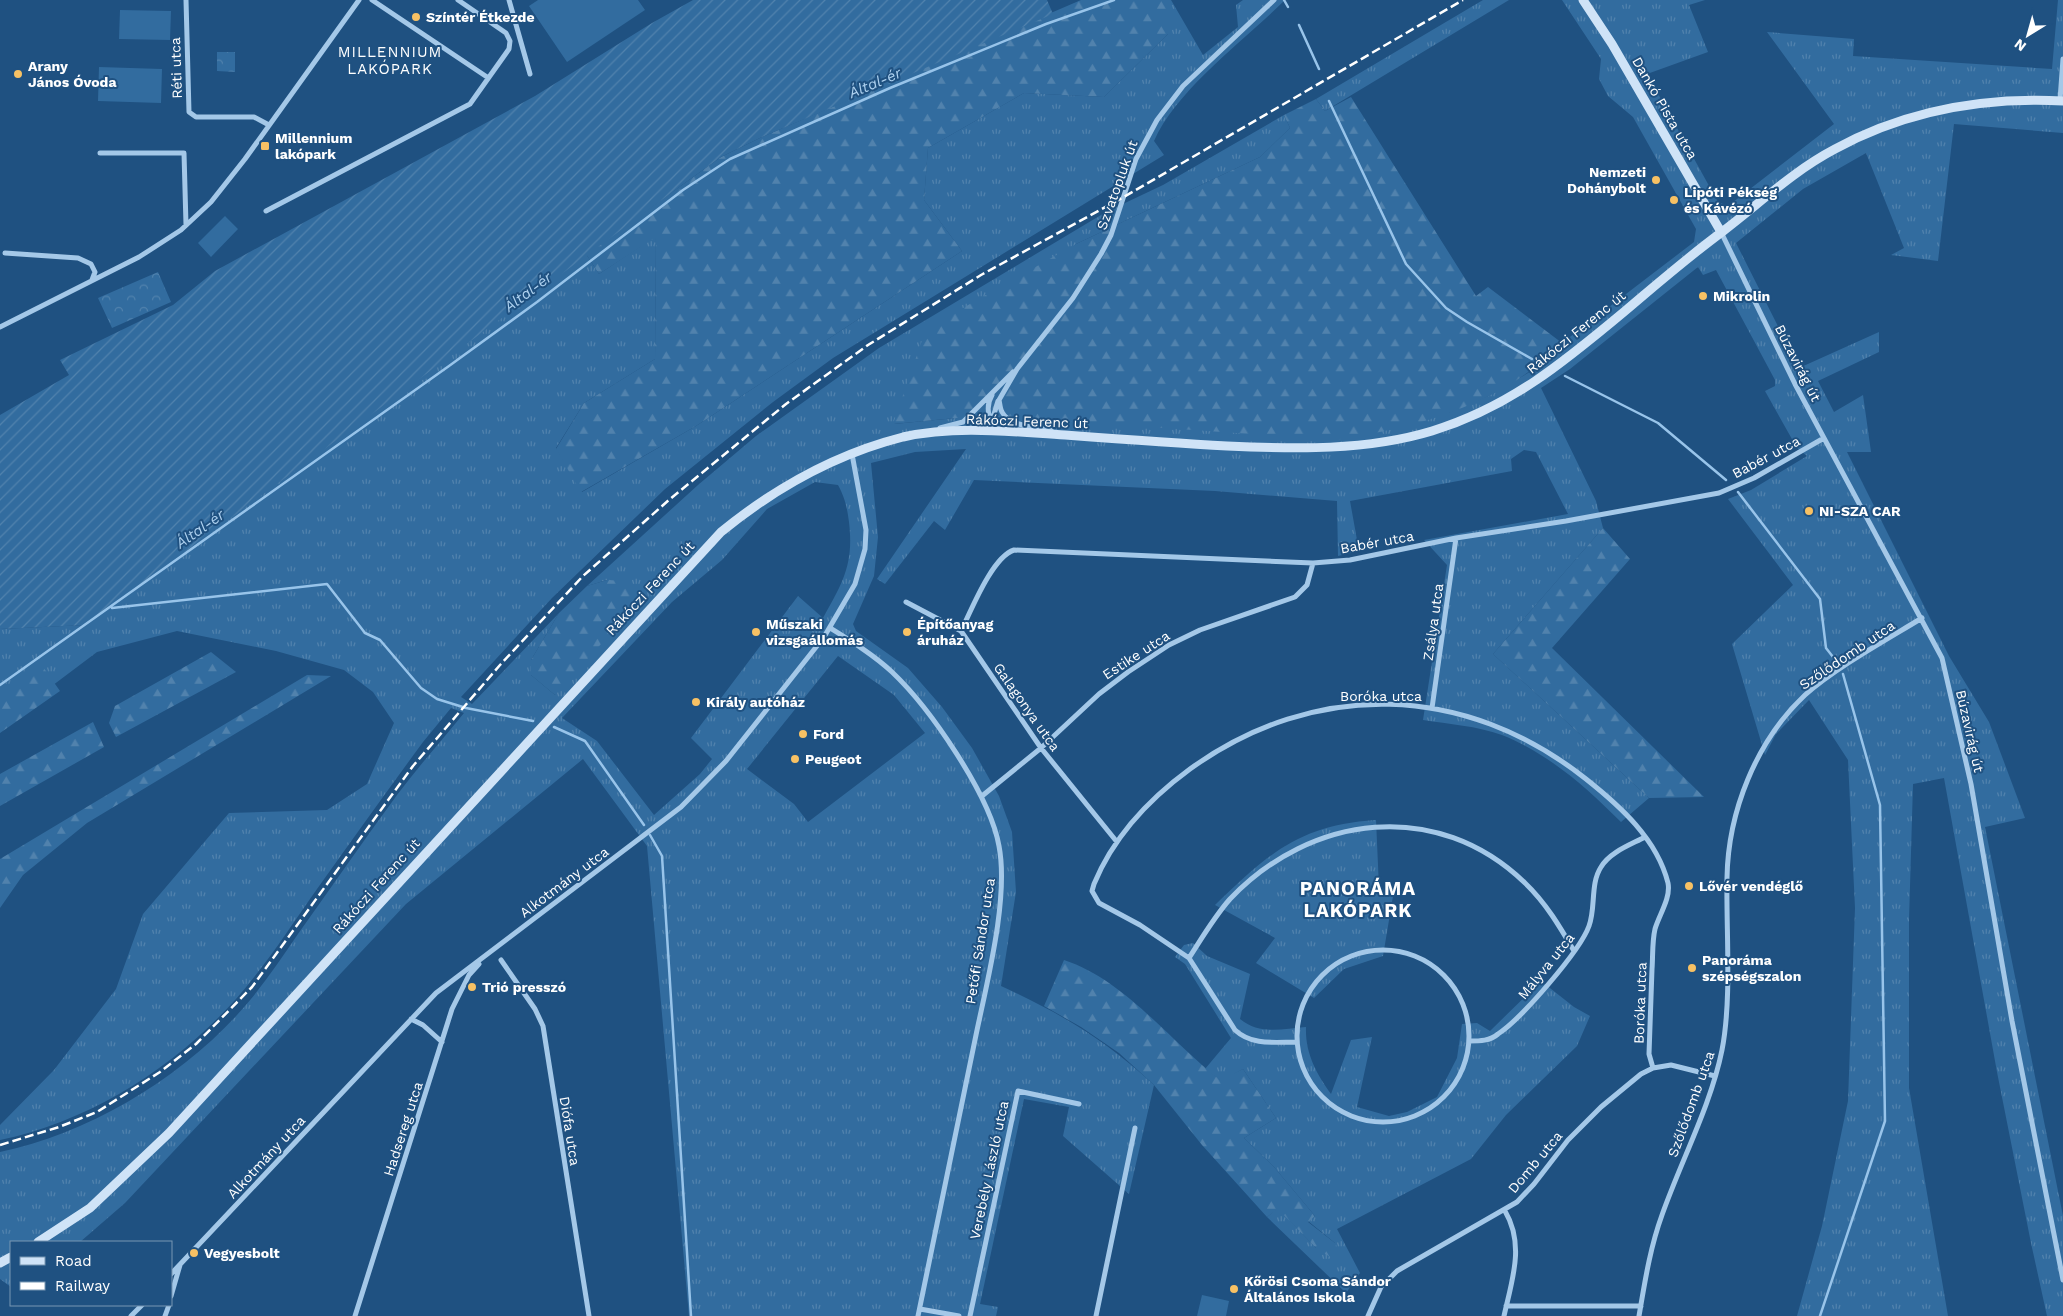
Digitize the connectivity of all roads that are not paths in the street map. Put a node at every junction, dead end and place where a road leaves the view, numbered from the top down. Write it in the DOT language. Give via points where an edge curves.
graph roads {
  1 [pos="186,0"];
  2 [pos="359,0"];
  3 [pos="372,0"];
  4 [pos="458,0"];
  5 [pos="509,0"];
  6 [pos="1274,0"];
  7 [pos="1583,0"];
  8 [pos="2063,59"];
  9 [pos="530,74"];
  10 [pos="487,78"];
  11 [pos="2062,100"];
  12 [pos="269,125"];
  13 [pos="100,153"];
  14 [pos="266,211"];
  15 [pos="186,226"];
  16 [pos="1721,232"];
  17 [pos="5,252"];
  18 [pos="91,280"];
  19 [pos="0,327"];
  20 [pos="1017,369"];
  21 [pos="996,388"];
  22 [pos="999,400"];
  23 [pos="991,424"];
  24 [pos="972,431"];
  25 [pos="999,431"];
  26 [pos="907,436"];
  27 [pos="1089,437"];
  28 [pos="1824,438"];
  29 [pos="852,454"];
  30 [pos="1456,538"];
  31 [pos="1313,563"];
  32 [pos="906,602"];
  33 [pos="1922,618"];
  34 [pos="830,628"];
  35 [pos="961,631"];
  36 [pos="1432,708"];
  37 [pos="1041,748"];
  38 [pos="982,796"];
  39 [pos="1645,837"];
  40 [pos="1116,842"];
  41 [pos="1574,951"];
  42 [pos="486,956"];
  43 [pos="1189,958"];
  44 [pos="501,960"];
  45 [pos="411,1019"];
  46 [pos="1469,1041"];
  47 [pos="442,1042"];
  48 [pos="1298,1042"];
  49 [pos="1653,1068"];
  50 [pos="1715,1076"];
  51 [pos="1079,1104"];
  52 [pos="1135,1128"];
  53 [pos="1505,1211"];
  54 [pos="40,1241"];
  55 [pos="181,1264"];
  56 [pos="172,1273"];
  57 [pos="2063,1280"];
  58 [pos="172,1293"];
  59 [pos="141,1306"];
  60 [pos="1506,1306"];
  61 [pos="1641,1306"];
  62 [pos="920,1308"];
  63 [pos="131,1316"];
  64 [pos="355,1316"];
  65 [pos="589,1316"];
  66 [pos="918,1316"];
  67 [pos="959,1316"];
  68 [pos="970,1316"];
  69 [pos="1096,1316"];
  70 [pos="1368,1316"];
  71 [pos="1504,1316"];
  72 [pos="1639,1316"];
  1 -- 12 [label="street, Réti utca" via="189,112 196,117 254,117"];
  2 -- 12 [label="street"];
  3 -- 10 [label="street"];
  4 -- 10 [label="street" via="506,33 510,41 509,49"];
  5 -- 9 [label="street"];
  6 -- 20 [label="street, Szvatopluk út" via="1183,86 1156,120 1136,159 1111,235 1101,254 1073,298"];
  7 -- 16 [label="main road, Dankó Pista utca"];
  8 -- 11 [label="street"];
  10 -- 14 [label="street" via="470,104"];
  11 -- 16 [label="main road, Rákóczi Ferenc út" via="1971,104 1912,117 1878,129 1818,159"];
  12 -- 15 [label="street" via="211,202"];
  13 -- 15 [label="street" via="184,154"];
  15 -- 18 [label="street" via="139,257"];
  16 -- 27 [label="main road, Rákóczi Ferenc út" via="1532,386 1494,407 1430,432 1376,444 1309,449"];
  16 -- 28 [label="street, Búzavirág út"];
  17 -- 18 [label="street" via="78,258 91,264 95,272"];
  18 -- 19 [label="street"];
  20 -- 21 [label="street, Szvatopluk út"];
  20 -- 22 [label="street, Szvatopluk út"];
  21 -- 23 [label="street" via="988,402"];
  21 -- 26 [label="street, Szvatopluk út" via="963,422"];
  22 -- 23 [label="street, Szvatopluk út"];
  22 -- 27 [label="street" via="1002,414 1010,420"];
  23 -- 24 [label="street"];
  23 -- 25 [label="street"];
  24 -- 25 [label="main road, Rákóczi Ferenc út"];
  24 -- 26 [label="main road, Rákóczi Ferenc út"];
  25 -- 27 [label="main road, Rákóczi Ferenc út"];
  26 -- 29 [label="main road, Rákóczi Ferenc út"];
  28 -- 30 [label="street, Babér utca" via="1754,478 1719,493"];
  28 -- 33 [label="street, Búzavirág út"];
  29 -- 34 [label="street, Alkotmány utca" via="864,512 865,549 855,584"];
  29 -- 54 [label="main road, Rákóczi Ferenc út" via="790,483 722,532 169,1133 90,1208"];
  30 -- 31 [label="street, Babér utca" via="1350,560"];
  30 -- 36 [label="street, Zsálya utca"];
  31 -- 35 [label="street, Babér utca" via="1014,550 1005,554 995,566"];
  31 -- 37 [label="street, Estike utca" via="1309,580 1300,593 1200,630 1170,645 1099,694"];
  32 -- 35 [label="street, Galagonya utca"];
  33 -- 50 [label="street, Szőlődomb utca" via="1805,695 1772,734 1752,770 1730,844 1726,1019"];
  33 -- 57 [label="street, Búzavirág út" via="1942,658 1971,784 2012,1021"];
  34 -- 38 [label="street, Petőfi Sándor utca" via="892,672 922,704"];
  34 -- 42 [label="street, Alkotmány utca" via="726,761 699,790"];
  35 -- 37 [label="street, Galagonya utca"];
  36 -- 39 [label="street, Boróka utca" via="1471,716 1524,737 1602,791"];
  36 -- 40 [label="street, Boróka utca" via="1336,707 1293,717 1265,728 1224,747 1181,776"];
  37 -- 38 [label="street, Estike utca"];
  37 -- 40 [label="street, Galagonya utca"];
  38 -- 62 [label="street, Petőfi Sándor utca" via="999,845 1002,873 1000,902 983,1002"];
  39 -- 41 [label="street, Mályva utca" via="1621,849 1601,867 1596,878 1590,923"];
  39 -- 49 [label="street, Boróka utca" via="1657,856 1668,887 1654,936 1649,1054"];
  40 -- 43 [label="street, Boróka utca" via="1094,884 1092,891 1095,897 1099,903"];
  41 -- 43 [label="street" via="1538,896 1497,860 1450,837 1391,826 1372,826 1334,833 1304,844 1274,861 1245,885 1218,914"];
  41 -- 46 [label="street, Mályva utca" via="1532,1002 1499,1034 1490,1039"];
  42 -- 45 [label="street, Alkotmány utca" via="442,987"];
  42 -- 47 [label="street, Hadsereg utca" via="460,991"];
  43 -- 48 [label="street, Boróka utca" via="1241,1036 1259,1042"];
  44 -- 65 [label="street, Diófa utca" via="521,986 542,1026"];
  45 -- 47 [label="street" via="422,1024"];
  45 -- 55 [label="street, Alkotmány utca"];
  46 -- 48 [label="street" via="1460,1074 1439,1101 1414,1116 1377,1122 1353,1116 1325,1099 1306,1074"];
  46 -- 48 [label="street" via="1466,1011 1448,980 1419,958 1386,950 1352,955 1324,973 1308,994 1302,1009 1298,1020"];
  47 -- 64 [label="street, Hadsereg utca"];
  49 -- 50 [label="street, Domb utca" via="1679,1065"];
  49 -- 53 [label="street, Domb utca" via="1635,1078 1601,1107 1557,1151 1527,1192"];
  50 -- 61 [label="street, Szőlődomb utca" via="1656,1233"];
  51 -- 68 [label="street, Verebély László utca" via="1018,1091"];
  52 -- 69 [label="street"];
  53 -- 60 [label="street" via="1513,1224 1517,1243"];
  53 -- 70 [label="street, Domb utca" via="1397,1270 1376,1296"];
  55 -- 56 [label="street, Alkotmány utca"];
  55 -- 58 [label="street"];
  59 -- 63 [label="street"];
  60 -- 61 [label="street"];
  60 -- 71 [label="street"];
  61 -- 72 [label="street, Szőlődomb utca"];
  62 -- 66 [label="street, Petőfi Sándor utca"];
  62 -- 67 [label="street"];
}
